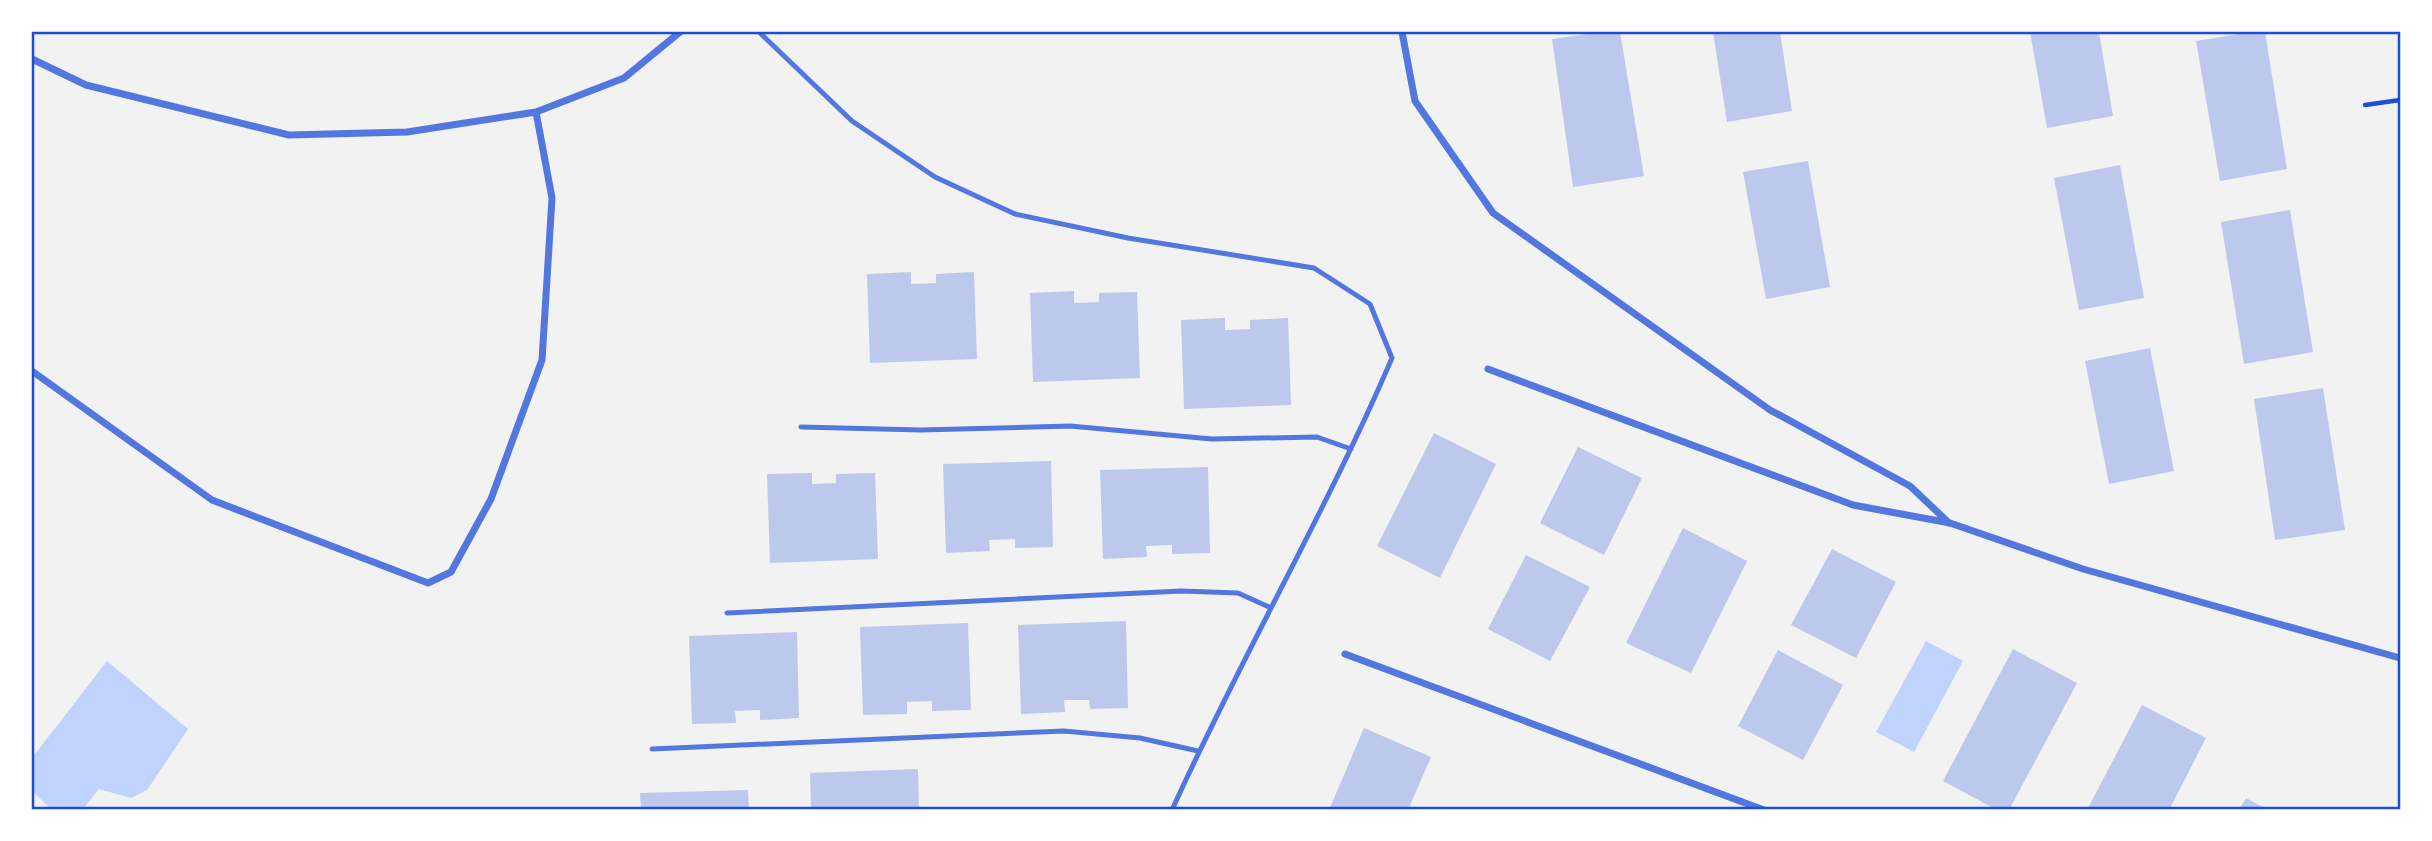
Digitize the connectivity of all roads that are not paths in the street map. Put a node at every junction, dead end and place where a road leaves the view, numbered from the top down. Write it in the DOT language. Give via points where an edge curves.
graph roads {
  1 [pos="680,32"];
  2 [pos="759,32"];
  3 [pos="1402,32"];
  4 [pos="32,59"];
  5 [pos="536,112"];
  6 [pos="1488,369"];
  7 [pos="32,372"];
  8 [pos="801,427"];
  9 [pos="1351,449"];
  10 [pos="1950,523"];
  11 [pos="1269,607"];
  12 [pos="727,613"];
  13 [pos="1345,654"];
  14 [pos="2400,658"];
  15 [pos="652,749"];
  16 [pos="1198,751"];
  17 [pos="1172,810"];
  18 [pos="1764,810"];
  1 -- 5 [label="street" via="624,78"];
  2 -- 9 [label="lane" via="852,121 935,177 1015,214 1128,238 1314,268 1370,304 1392,358"];
  3 -- 10 [label="street" via="1415,101 1493,213 1770,410 1910,486"];
  4 -- 5 [label="street" via="86,85 289,135 408,132"];
  5 -- 7 [label="street" via="552,198 542,359 491,499 451,572 428,583 212,500"];
  6 -- 10 [label="street" via="1853,505"];
  8 -- 9 [label="lane" via="1070,426 1212,439 1317,437"];
  9 -- 11 [label="lane"];
  10 -- 14 [label="street" via="2083,569"];
  11 -- 12 [label="lane" via="1238,593 1181,591"];
  11 -- 16 [label="lane"];
  13 -- 18 [label="street"];
  15 -- 16 [label="lane" via="1064,731 1140,738"];
  16 -- 17 [label="lane"];
}
